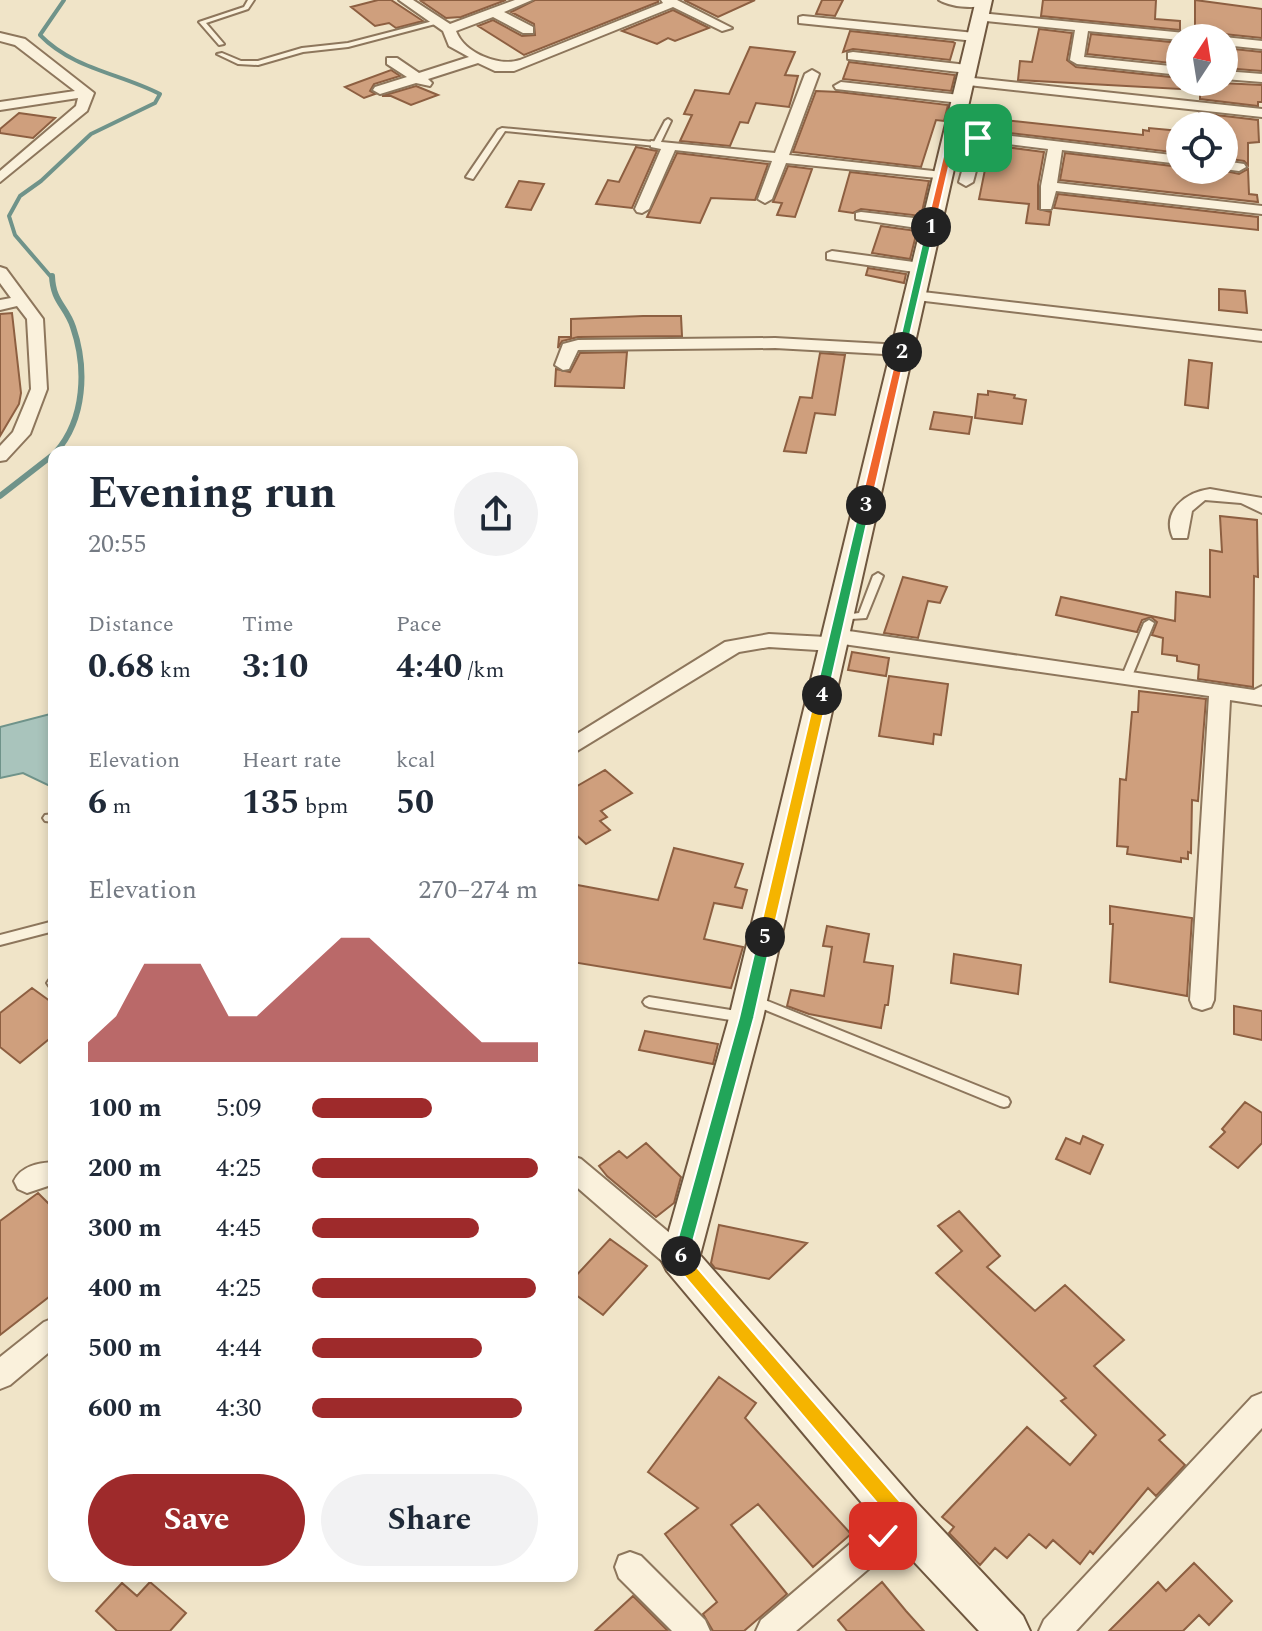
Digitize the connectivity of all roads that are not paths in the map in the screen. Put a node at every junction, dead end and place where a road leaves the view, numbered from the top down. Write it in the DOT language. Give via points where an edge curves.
graph roads {
  1 [pos="251,0"];
  2 [pos="405,0"];
  3 [pos="526,0"];
  4 [pos="945,0"];
  5 [pos="670,2"];
  6 [pos="496,13"];
  7 [pos="980,14"];
  8 [pos="803,19"];
  9 [pos="443,25"];
  10 [pos="1082,27"];
  11 [pos="726,28"];
  12 [pos="1166,35"];
  13 [pos="0,37"];
  14 [pos="1238,42"];
  15 [pos="221,44"];
  16 [pos="1262,45"];
  17 [pos="220,54"];
  18 [pos="546,54"];
  19 [pos="853,56"];
  20 [pos="479,58"];
  21 [pos="392,61"];
  22 [pos="1166,70"];
  23 [pos="812,74"];
  24 [pos="1238,76"];
  25 [pos="416,78"];
  26 [pos="1262,78"];
  27 [pos="964,83"];
  28 [pos="841,86"];
  29 [pos="433,87"];
  30 [pos="380,90"];
  31 [pos="87,93"];
  32 [pos="0,106"];
  33 [pos="1262,113"];
  34 [pos="668,121"];
  35 [pos="965,136"];
  36 [pos="663,146"];
  37 [pos="1056,146"];
  38 [pos="778,158"];
  39 [pos="1166,158"];
  40 [pos="470,177"];
  41 [pos="0,178"];
  42 [pos="954,179"];
  43 [pos="1048,186"];
  44 [pos="765,199"];
  45 [pos="1261,205"];
  46 [pos="1046,206"];
  47 [pos="642,209"];
  48 [pos="861,216"];
  49 [pos="931,225"];
  50 [pos="832,256"];
  51 [pos="0,272"];
  52 [pos="918,282"];
  53 [pos="21,300"];
  54 [pos="0,305"];
  55 [pos="1262,336"];
  56 [pos="902,350"];
  57 [pos="563,365"];
  58 [pos="0,456"];
  59 [pos="1262,507"];
  60 [pos="1180,534"];
  61 [pos="878,576"];
  62 [pos="1149,623"];
  63 [pos="836,632"];
  64 [pos="1127,676"];
  65 [pos="1220,690"];
  66 [pos="1262,693"];
  67 [pos="578,743"];
  68 [pos="48,928"];
  69 [pos="0,940"];
  70 [pos="1202,1000"];
  71 [pos="649,1002"];
  72 [pos="748,1008"];
  73 [pos="1004,1102"];
  74 [pos="578,1172"];
  75 [pos="48,1173"];
  76 [pos="27,1181"];
  77 [pos="680,1259"];
  78 [pos="48,1336"];
  79 [pos="0,1375"];
  80 [pos="1262,1407"];
  81 [pos="903,1519"];
  82 [pos="630,1567"];
  83 [pos="694,1631"];
  84 [pos="772,1631"];
  85 [pos="1008,1631"];
  86 [pos="1055,1631"];
  1 -- 15 [label="lane" via="246,8 202,22"];
  2 -- 9 [label="street"];
  3 -- 6 [label="street"];
  4 -- 7 [label="street"];
  5 -- 11 [label="street"];
  5 -- 18 [label="street"];
  6 -- 9 [label="street"];
  6 -- 18 [label="street"];
  7 -- 8 [label="street"];
  7 -- 10 [label="street"];
  7 -- 27 [label="street"];
  9 -- 17 [label="lane" via="258,63 240,63"];
  9 -- 20 [label="street" via="454,43"];
  10 -- 12 [label="street"];
  10 -- 22 [label="street" via="1077,60"];
  13 -- 31 [label="street" via="20,42"];
  14 -- 16 [label="street"];
  18 -- 20 [label="street" via="509,68"];
  19 -- 27 [label="street"];
  20 -- 25 [label="street"];
  21 -- 25 [label="street"];
  23 -- 38 [label="street"];
  24 -- 26 [label="street"];
  25 -- 29 [label="street"];
  25 -- 30 [label="street"];
  27 -- 28 [label="street"];
  27 -- 33 [label="street"];
  27 -- 35 [label="street"];
  31 -- 32 [label="street"];
  31 -- 41 [label="street" via="82,108"];
  34 -- 36 [label="lane"];
  35 -- 37 [label="street"];
  35 -- 42 [label="street"];
  36 -- 38 [label="street"];
  36 -- 40 [label="lane" via="504,129"];
  36 -- 47 [label="street"];
  37 -- 39 [label="street"];
  37 -- 43 [label="street"];
  38 -- 42 [label="street"];
  38 -- 44 [label="street"];
  42 -- 49 [label="street"];
  43 -- 45 [label="street"];
  43 -- 46 [label="street"];
  48 -- 49 [label="street"];
  49 -- 52 [label="street"];
  50 -- 52 [label="street"];
  51 -- 53 [label="street"];
  52 -- 55 [label="street"];
  52 -- 56 [label="street"];
  53 -- 54 [label="street"];
  53 -- 58 [label="street" via="35,319 39,389 21,434"];
  56 -- 57 [label="street" via="775,343 578,345 566,351"];
  56 -- 63 [label="street"];
  59 -- 60 [label="street" via="1246,498 1197,495 1179,518"];
  61 -- 63 [label="lane" via="863,616"];
  62 -- 64 [label="lane"];
  63 -- 64 [label="street"];
  63 -- 67 [label="street" via="732,647"];
  63 -- 72 [label="street"];
  64 -- 65 [label="street"];
  65 -- 66 [label="street" via="1262,698"];
  65 -- 70 [label="street"];
  68 -- 69 [label="lane"];
  71 -- 72 [label="lane"];
  72 -- 73 [label="lane"];
  72 -- 77 [label="street"];
  74 -- 77 [label="street"];
  75 -- 76 [label="street"];
  77 -- 81 [label="street"];
  78 -- 79 [label="street"];
  80 -- 86 [label="street"];
  81 -- 84 [label="street"];
  81 -- 85 [label="street"];
  82 -- 83 [label="street"];
}
